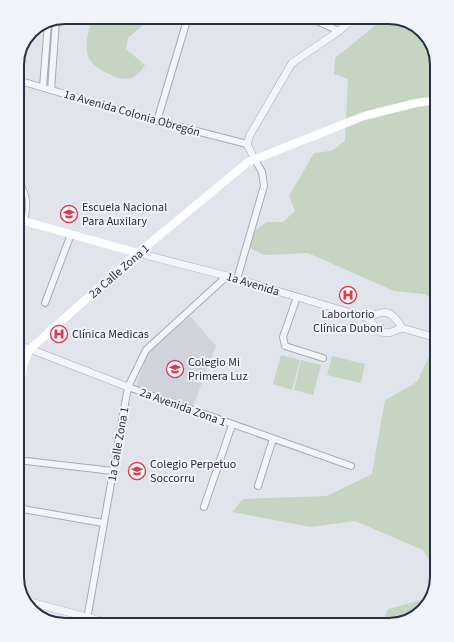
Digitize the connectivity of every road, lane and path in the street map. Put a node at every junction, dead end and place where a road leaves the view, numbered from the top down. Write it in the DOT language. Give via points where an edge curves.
graph roads {
  1 [pos="186,24"];
  2 [pos="324,24"];
  3 [pos="347,24"];
  4 [pos="56,25"];
  5 [pos="47,28"];
  6 [pos="339,31"];
  7 [pos="24,82"];
  8 [pos="44,87"];
  9 [pos="51,90"];
  10 [pos="430,101"];
  11 [pos="157,121"];
  12 [pos="247,144"];
  13 [pos="251,160"];
  14 [pos="24,193"];
  15 [pos="24,215"];
  16 [pos="24,221"];
  17 [pos="71,234"];
  18 [pos="138,253"];
  19 [pos="227,276"];
  20 [pos="236,279"];
  21 [pos="297,297"];
  22 [pos="45,303"];
  23 [pos="369,320"];
  24 [pos="402,328"];
  25 [pos="430,336"];
  26 [pos="24,347"];
  27 [pos="30,349"];
  28 [pos="323,358"];
  29 [pos="24,362"];
  30 [pos="128,387"];
  31 [pos="232,425"];
  32 [pos="273,439"];
  33 [pos="24,461"];
  34 [pos="351,466"];
  35 [pos="113,471"];
  36 [pos="258,486"];
  37 [pos="204,507"];
  38 [pos="24,509"];
  39 [pos="104,522"];
  40 [pos="33,603"];
  41 [pos="87,617"];
  42 [pos="91,618"];
  1 -- 11 [label="street"];
  2 -- 6 [label="street"];
  3 -- 6 [label="street"];
  4 -- 9 [label="street"];
  5 -- 8 [label="street"];
  6 -- 12 [label="street" via="292,63"];
  7 -- 8 [label="street, 1a Avenida Colonia Obregón"];
  8 -- 9 [label="street, 1a Avenida Colonia Obregón"];
  9 -- 11 [label="street, 1a Avenida Colonia Obregón"];
  10 -- 13 [label="main road, 2a Calle Zona 1" via="364,116"];
  11 -- 12 [label="street, 1a Avenida Colonia Obregón"];
  12 -- 13 [label="street"];
  13 -- 18 [label="main road, 2a Calle Zona 1"];
  13 -- 20 [label="street" via="262,172 264,186"];
  14 -- 15 [label="lane" via="28,209"];
  16 -- 17 [label="main road"];
  17 -- 18 [label="main road"];
  17 -- 22 [label="street"];
  18 -- 19 [label="street, 1a Avenida"];
  18 -- 27 [label="main road, 2a Calle Zona 1"];
  19 -- 20 [label="street, 1a Avenida"];
  19 -- 30 [label="street, 1a Calle Zona 1" via="146,350"];
  20 -- 21 [label="street, 1a Avenida"];
  21 -- 23 [label="street, 1a Avenida"];
  21 -- 28 [label="street" via="283,342 285,346"];
  23 -- 24 [label="street, 1a Avenida" via="377,330 385,333"];
  23 -- 24 [label="street" via="381,312 389,313 396,318"];
  24 -- 25 [label="street, 1a Avenida"];
  26 -- 27 [label="street, 2a Avenida Zona 1"];
  27 -- 29 [label="main road, 2a Calle Zona 1"];
  27 -- 30 [label="street, 2a Avenida Zona 1"];
  30 -- 31 [label="street, 2a Avenida Zona 1"];
  30 -- 35 [label="street, 1a Calle Zona 1"];
  31 -- 32 [label="street, 2a Avenida Zona 1"];
  31 -- 37 [label="street"];
  32 -- 34 [label="street, 2a Avenida Zona 1"];
  32 -- 36 [label="street"];
  33 -- 35 [label="street"];
  35 -- 39 [label="street, 1a Calle Zona 1"];
  38 -- 39 [label="street"];
  39 -- 41 [label="street, 1a Calle Zona 1"];
  40 -- 41 [label="street"];
  41 -- 42 [label="street"];
}
